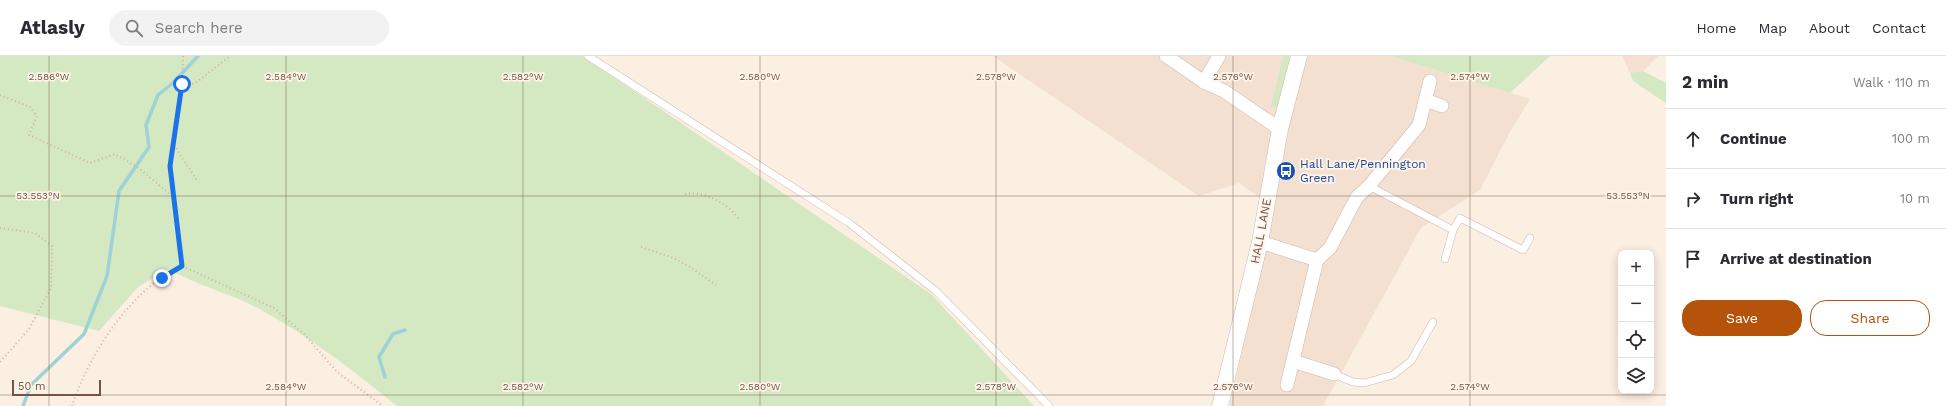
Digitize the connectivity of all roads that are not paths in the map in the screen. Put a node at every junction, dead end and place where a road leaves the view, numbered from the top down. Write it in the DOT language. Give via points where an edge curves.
graph roads {
  1 [pos="588,56"];
  2 [pos="1166,56"];
  3 [pos="1220,56"];
  4 [pos="1299,56"];
  5 [pos="1430,81"];
  6 [pos="1204,82"];
  7 [pos="1426,100"];
  8 [pos="1442,106"];
  9 [pos="1280,129"];
  10 [pos="1369,186"];
  11 [pos="1453,230"];
  12 [pos="1530,238"];
  13 [pos="1260,242"];
  14 [pos="1445,259"];
  15 [pos="1317,260"];
  16 [pos="1433,322"];
  17 [pos="1293,361"];
  18 [pos="1334,374"];
  19 [pos="1287,385"];
  20 [pos="1049,406"];
  21 [pos="1220,406"];
  1 -- 20 [label="lane" via="849,223 936,291"];
  2 -- 6 [label="street"];
  3 -- 6 [label="street"];
  4 -- 9 [label="street, HALL LANE"];
  5 -- 7 [label="street"];
  6 -- 9 [label="street" via="1224,91"];
  7 -- 8 [label="street"];
  7 -- 10 [label="street" via="1419,125"];
  9 -- 13 [label="street, HALL LANE"];
  10 -- 11 [label="lane"];
  10 -- 15 [label="street" via="1357,197 1330,248"];
  11 -- 12 [label="lane" via="1460,218 1523,250"];
  11 -- 14 [label="lane"];
  13 -- 15 [label="street"];
  13 -- 21 [label="street, HALL LANE"];
  15 -- 17 [label="street"];
  16 -- 18 [label="lane" via="1411,360 1393,375 1364,383 1352,382"];
  17 -- 18 [label="street"];
  17 -- 19 [label="street"];
}
